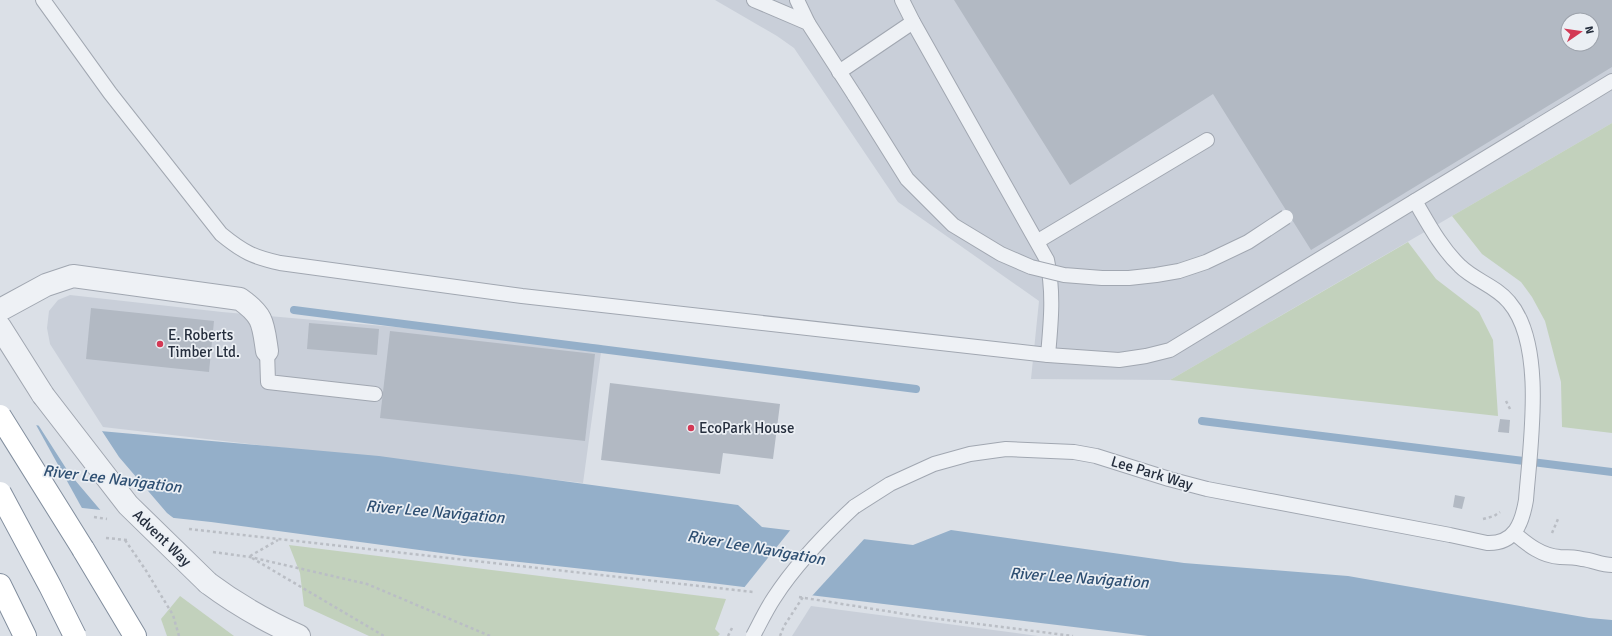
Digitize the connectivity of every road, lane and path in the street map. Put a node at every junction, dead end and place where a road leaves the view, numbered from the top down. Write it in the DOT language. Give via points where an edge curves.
graph roads {
  1 [pos="43,0"];
  2 [pos="754,0"];
  3 [pos="797,0"];
  4 [pos="902,0"];
  5 [pos="913,22"];
  6 [pos="808,23"];
  7 [pos="840,72"];
  8 [pos="1612,81"];
  9 [pos="1207,140"];
  10 [pos="1415,201"];
  11 [pos="1286,217"];
  12 [pos="1038,241"];
  13 [pos="0,310"];
  14 [pos="0,327"];
  15 [pos="267,351"];
  16 [pos="1048,355"];
  17 [pos="375,394"];
  18 [pos="0,416"];
  19 [pos="0,493"];
  20 [pos="1558,519"];
  21 [pos="1514,534"];
  22 [pos="122,535"];
  23 [pos="102,538"];
  24 [pos="1549,539"];
  25 [pos="126,540"];
  26 [pos="133,541"];
  27 [pos="211,551"];
  28 [pos="250,556"];
  29 [pos="1612,565"];
  30 [pos="0,585"];
  31 [pos="757,592"];
  32 [pos="796,596"];
  33 [pos="804,597"];
  34 [pos="732,626"];
  35 [pos="25,636"];
  36 [pos="74,636"];
  37 [pos="135,636"];
  38 [pos="179,636"];
  39 [pos="299,636"];
  40 [pos="384,636"];
  41 [pos="490,636"];
  42 [pos="728,636"];
  43 [pos="753,636"];
  44 [pos="780,636"];
  45 [pos="1073,636"];
  1 -- 16 [label="lane" via="110,93 221,234 237,247 256,257 280,263 522,296"];
  2 -- 6 [label="lane"];
  3 -- 6 [label="lane"];
  4 -- 5 [label="lane"];
  5 -- 7 [label="lane"];
  5 -- 12 [label="lane"];
  6 -- 7 [label="lane"];
  7 -- 11 [label="lane, bridge" via="907,179 953,225 1001,254 1031,267 1064,275 1102,278 1156,276 1206,262 1248,242"];
  8 -- 10 [label="lane"];
  9 -- 12 [label="lane"];
  10 -- 16 [label="lane" via="1170,350 1119,360"];
  10 -- 21 [label="lane" via="1449,254 1460,266 1502,296 1514,308 1525,335 1531,359 1533,399 1526,500 1524,514"];
  12 -- 16 [label="lane" via="1047,260 1051,278"];
  13 -- 15 [label="street" via="46,285 73,276 240,299 255,310 263,326"];
  14 -- 39 [label="street, Advent Way, bridge" via="43,395 128,505 219,592"];
  15 -- 17 [label="lane" via="268,382"];
  18 -- 37 [label="highway, bridge"];
  19 -- 36 [label="highway, bridge"];
  20 -- 24 [label="path"];
  21 -- 29 [label="lane" via="1540,552"];
  21 -- 43 [label="lane, Lee Park Way, bridge" via="1487,543 1207,489 1169,480 1096,456 1074,452 1014,449 970,454 934,464 890,484 854,507 798,564 774,598"];
  22 -- 25 [label="path"];
  23 -- 25 [label="path"];
  25 -- 26 [label="path"];
  25 -- 38 [label="path" via="173,615"];
  27 -- 28 [label="path"];
  28 -- 31 [label="path" via="278,540"];
  28 -- 40 [label="path"];
  28 -- 41 [label="path" via="367,584"];
  30 -- 35 [label="highway"];
  32 -- 33 [label="path"];
  33 -- 44 [label="path"];
  33 -- 45 [label="path" via="923,617"];
  34 -- 42 [label="path"];
}
